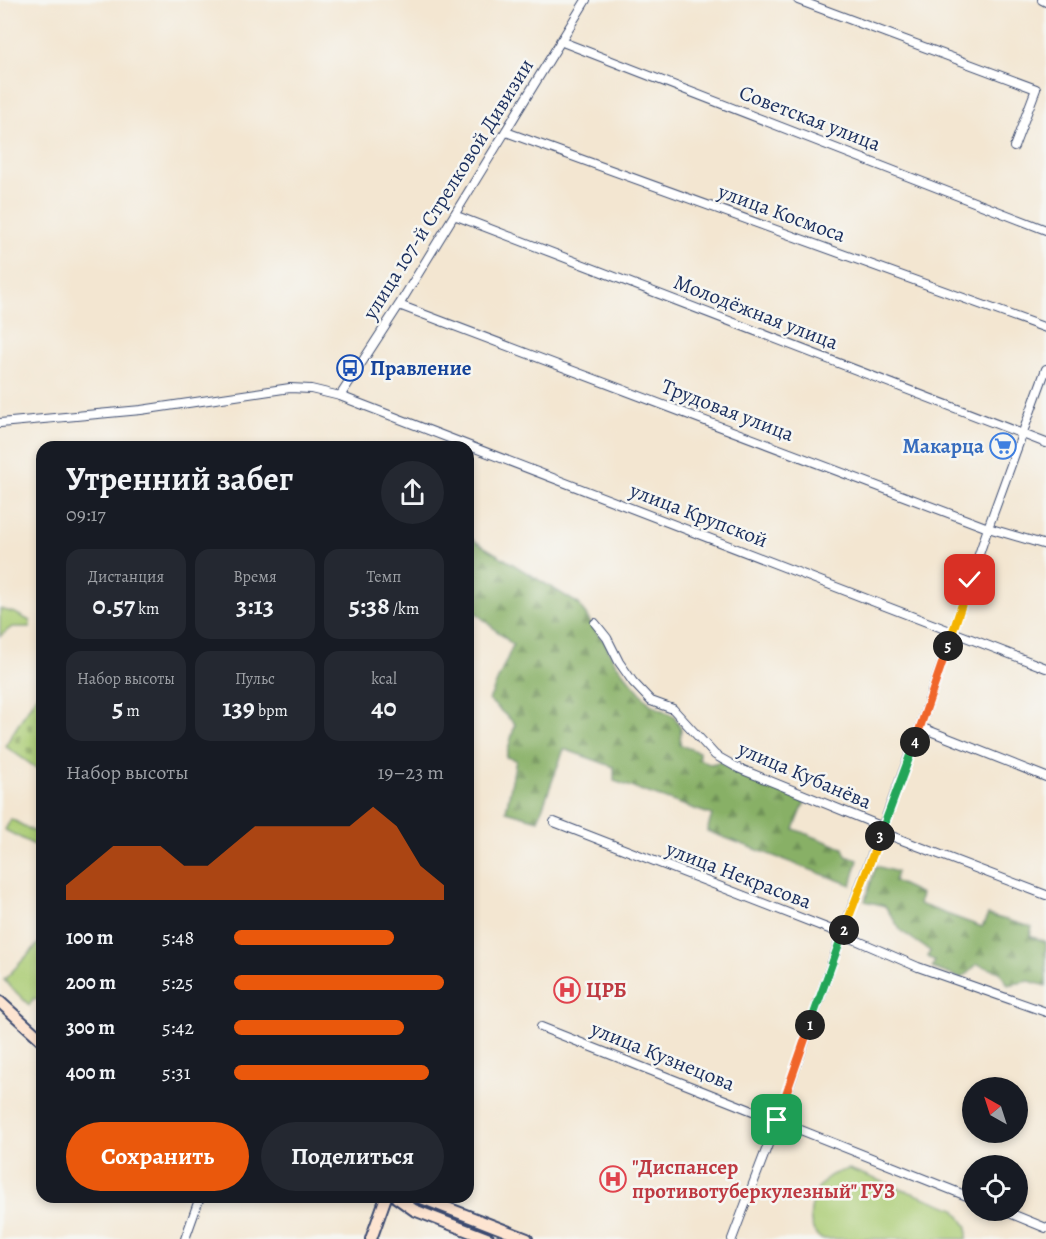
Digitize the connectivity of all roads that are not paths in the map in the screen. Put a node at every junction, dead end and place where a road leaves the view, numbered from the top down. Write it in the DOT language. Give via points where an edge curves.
graph roads {
  1 [pos="586,0"];
  2 [pos="798,0"];
  3 [pos="560,41"];
  4 [pos="506,132"];
  5 [pos="1014,147"];
  6 [pos="454,215"];
  7 [pos="1046,230"];
  8 [pos="399,305"];
  9 [pos="1046,328"];
  10 [pos="1046,369"];
  11 [pos="339,396"];
  12 [pos="0,423"];
  13 [pos="1022,434"];
  14 [pos="456,441"];
  15 [pos="1046,443"];
  16 [pos="474,448"];
  17 [pos="988,528"];
  18 [pos="1046,545"];
  19 [pos="595,623"];
  20 [pos="953,632"];
  21 [pos="1046,668"];
  22 [pos="920,727"];
  23 [pos="1046,777"];
  24 [pos="554,822"];
  25 [pos="882,830"];
  26 [pos="1046,895"];
  27 [pos="842,934"];
  28 [pos="0,1002"];
  29 [pos="1046,1012"];
  30 [pos="541,1027"];
  31 [pos="36,1035"];
  32 [pos="777,1120"];
  33 [pos="962,1194"];
  34 [pos="198,1203"];
  35 [pos="384,1203"];
  36 [pos="404,1203"];
  37 [pos="434,1203"];
  38 [pos="1028,1221"];
  39 [pos="1046,1228"];
  40 [pos="185,1239"];
  41 [pos="371,1239"];
  42 [pos="489,1239"];
  43 [pos="527,1239"];
  44 [pos="732,1239"];
  1 -- 3 [label="street, улица 107-й Стрелковой Дивизии"];
  2 -- 5 [label="street" via="1036,89"];
  3 -- 4 [label="street, улица 107-й Стрелковой Дивизии"];
  3 -- 7 [label="street, Советская улица"];
  4 -- 6 [label="street, улица 107-й Стрелковой Дивизии"];
  4 -- 9 [label="street, улица Космоса"];
  6 -- 8 [label="street, улица 107-й Стрелковой Дивизии"];
  6 -- 13 [label="street, Молодёжная улица"];
  8 -- 11 [label="street, улица 107-й Стрелковой Дивизии"];
  8 -- 17 [label="street, Трудовая улица"];
  10 -- 13 [label="street"];
  11 -- 12 [label="street, улица Крупской" via="290,388 141,410"];
  11 -- 14 [label="street, улица Крупской"];
  13 -- 15 [label="street, Молодёжная улица"];
  13 -- 17 [label="street"];
  16 -- 20 [label="street, улица Крупской"];
  17 -- 18 [label="street, Трудовая улица"];
  17 -- 20 [label="street"];
  19 -- 25 [label="street, улица Кубанёва" via="633,682 651,700 674,709 715,755"];
  20 -- 21 [label="street, улица Крупской"];
  20 -- 22 [label="street"];
  22 -- 23 [label="street"];
  22 -- 25 [label="street"];
  24 -- 27 [label="street, улица Некрасова"];
  25 -- 26 [label="street, улица Кубанёва"];
  25 -- 27 [label="street"];
  27 -- 29 [label="street, улица Некрасова" via="918,967"];
  27 -- 32 [label="street"];
  28 -- 31 [label="main road"];
  30 -- 32 [label="street, улица Кузнецова"];
  32 -- 33 [label="street, улица Кузнецова"];
  32 -- 44 [label="street"];
  34 -- 40 [label="street"];
  35 -- 41 [label="main road"];
  36 -- 42 [label="main road"];
  37 -- 43 [label="main road"];
  38 -- 39 [label="street"];
}
